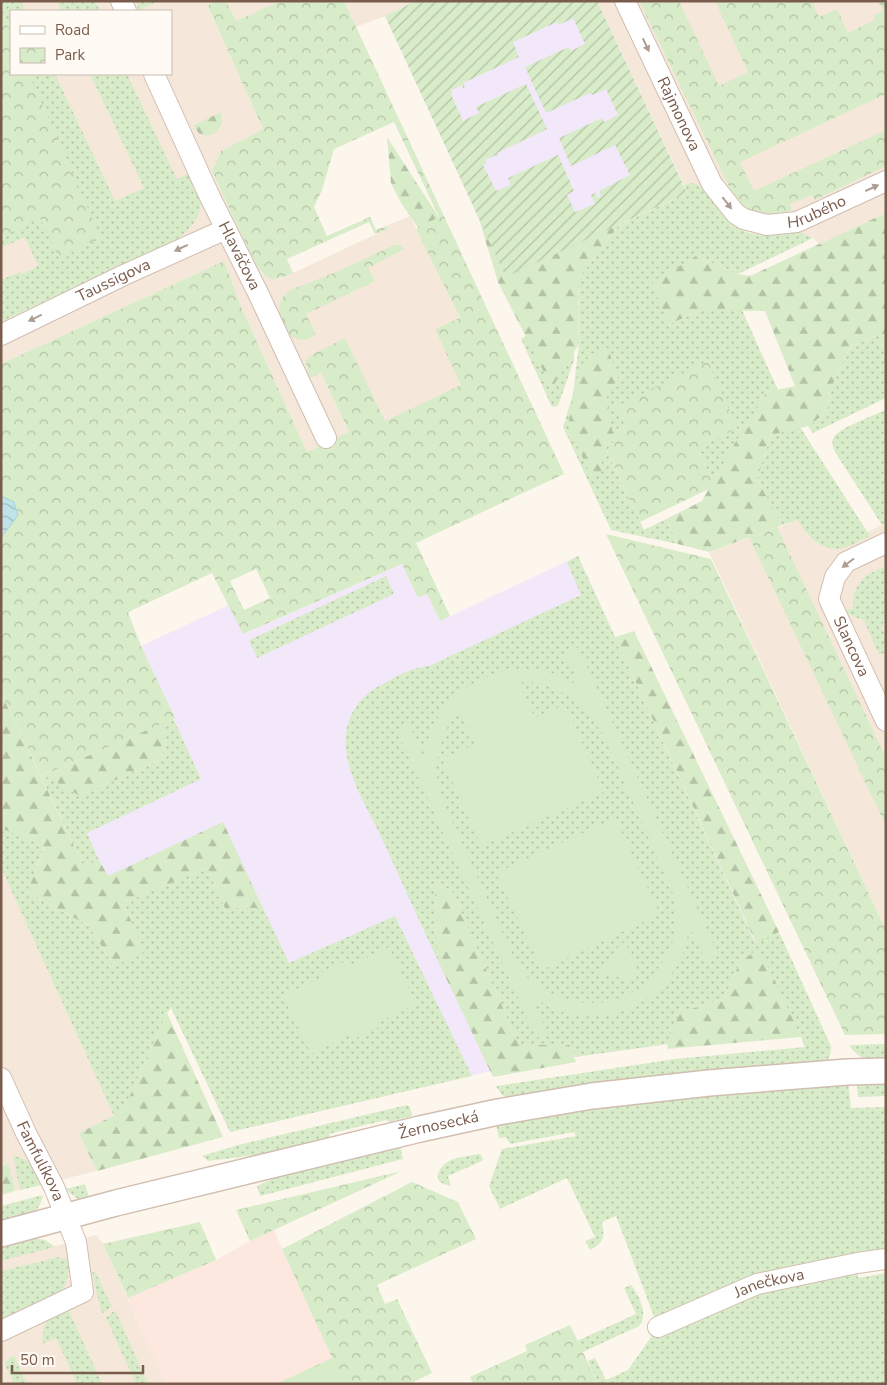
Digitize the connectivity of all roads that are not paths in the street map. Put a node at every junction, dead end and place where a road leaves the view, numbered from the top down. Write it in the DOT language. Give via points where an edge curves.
graph roads {
  1 [pos="625,1"];
  2 [pos="154,75"];
  3 [pos="886,181"];
  4 [pos="744,219"];
  5 [pos="226,229"];
  6 [pos="1,335"];
  7 [pos="326,438"];
  8 [pos="886,543"];
  9 [pos="886,721"];
  10 [pos="886,1071"];
  11 [pos="1,1078"];
  12 [pos="66,1217"];
  13 [pos="1,1234"];
  14 [pos="886,1260"];
  15 [pos="658,1327"];
  16 [pos="1,1331"];
  1 -- 4 [label="street, Rajmonova, one-way" via="712,184 736,214"];
  2 -- 5 [label="street, Hlaváčova"];
  4 -- 3 [label="street, Hrubého, one-way" via="767,225 797,222"];
  5 -- 6 [label="street, Taussigova, one-way"];
  5 -- 7 [label="street, Hlaváčova"];
  8 -- 9 [label="street, Slancova, one-way" via="846,562 835,577 829,599"];
  10 -- 12 [label="street, Žernosecká" via="699,1084 592,1096 498,1112"];
  11 -- 12 [label="street, Famfulíkova"];
  12 -- 13 [label="street, Žernosecká"];
  12 -- 16 [label="street, Famfulíkova" via="77,1247 83,1292"];
  14 -- 15 [label="street, Janečkova" via="757,1284"];
}
